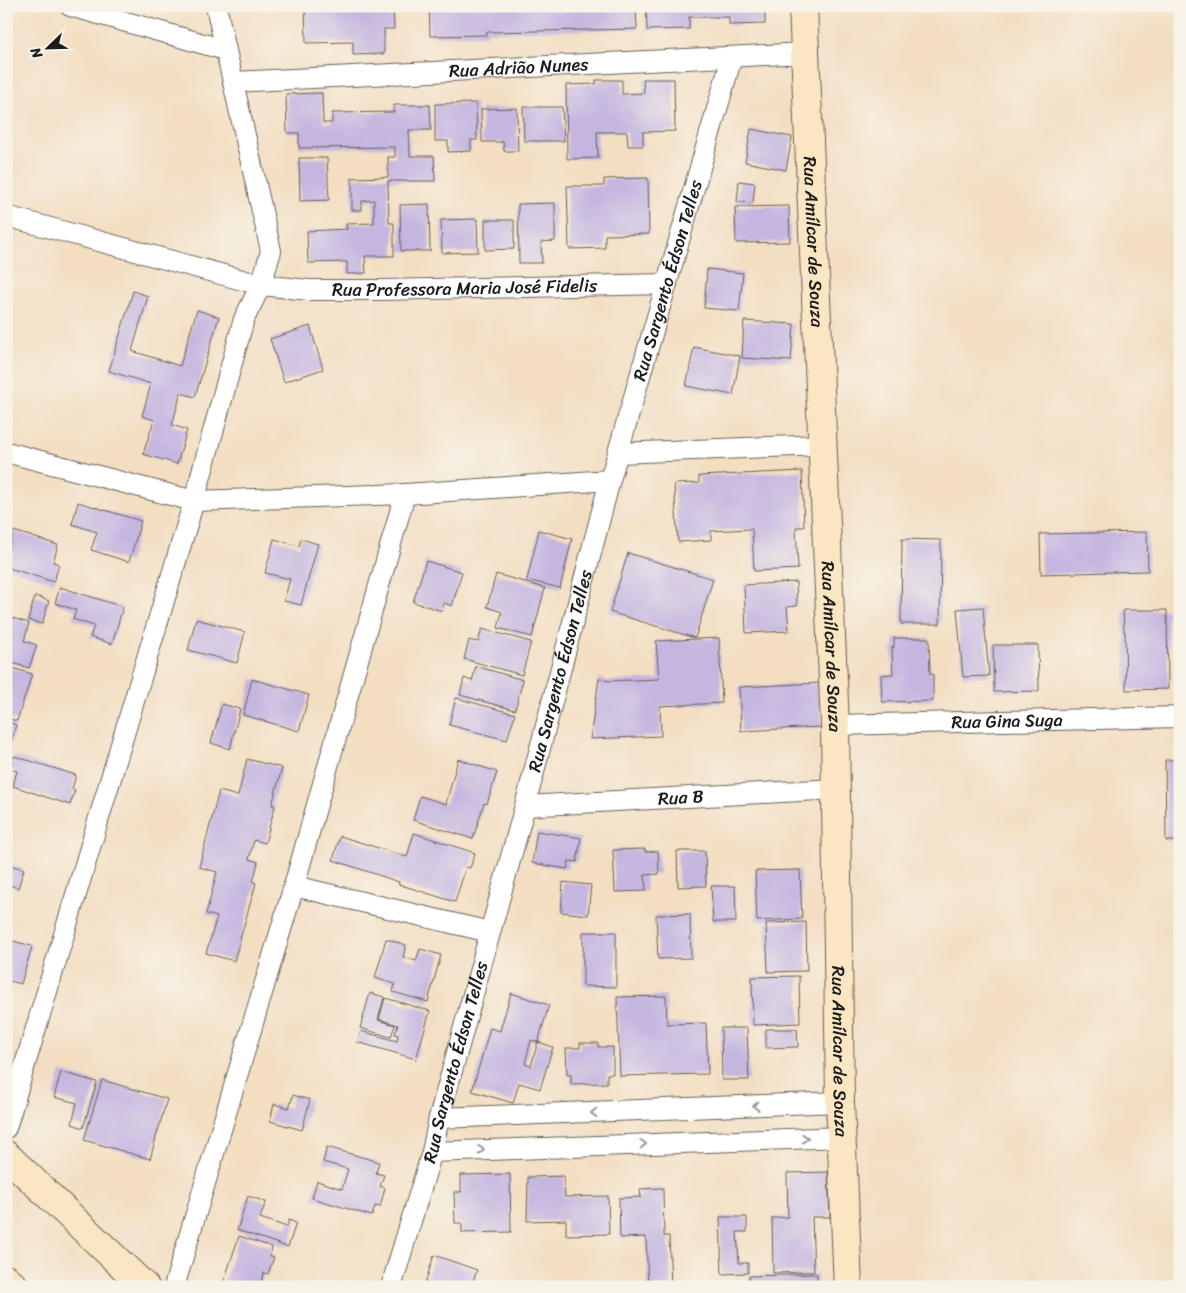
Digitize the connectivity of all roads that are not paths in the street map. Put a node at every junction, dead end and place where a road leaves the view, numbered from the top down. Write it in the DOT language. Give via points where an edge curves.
graph roads {
  1 [pos="70,6"];
  2 [pos="216,6"];
  3 [pos="803,6"];
  4 [pos="226,50"];
  5 [pos="806,53"];
  6 [pos="732,57"];
  7 [pos="233,82"];
  8 [pos="6,216"];
  9 [pos="667,284"];
  10 [pos="261,286"];
  11 [pos="823,445"];
  12 [pos="6,452"];
  13 [pos="618,453"];
  14 [pos="610,480"];
  15 [pos="404,494"];
  16 [pos="194,501"];
  17 [pos="1180,717"];
  18 [pos="835,726"];
  19 [pos="836,789"];
  20 [pos="525,806"];
  21 [pos="294,886"];
  22 [pos="490,932"];
  23 [pos="840,1102"];
  24 [pos="668,1110"];
  25 [pos="439,1118"];
  26 [pos="6,1128"];
  27 [pos="842,1136"];
  28 [pos="670,1143"];
  29 [pos="432,1152"];
  30 [pos="6,1155"];
  31 [pos="6,1279"];
  32 [pos="15,1287"];
  33 [pos="145,1287"];
  34 [pos="174,1287"];
  35 [pos="391,1287"];
  36 [pos="848,1287"];
  1 -- 4 [label="street"];
  2 -- 4 [label="street"];
  3 -- 5 [label="street, Rua Amílcar de Souza"];
  4 -- 7 [label="street"];
  5 -- 6 [label="street, Rua Adrião Nunes"];
  5 -- 11 [label="street, Rua Amílcar de Souza"];
  6 -- 7 [label="street, Rua Adrião Nunes"];
  6 -- 9 [label="street, Rua Sargento Édson Telles"];
  7 -- 10 [label="street" via="270,251"];
  8 -- 10 [label="street, Rua Professora Maria José Fidelis"];
  9 -- 10 [label="street, Rua Professora Maria José Fidelis" via="381,290"];
  9 -- 13 [label="street, Rua Sargento Édson Telles"];
  10 -- 16 [label="street" via="244,319"];
  11 -- 13 [label="street"];
  11 -- 18 [label="street, Rua Amílcar de Souza"];
  12 -- 16 [label="street"];
  13 -- 14 [label="street, Rua Sargento Édson Telles"];
  14 -- 15 [label="street"];
  14 -- 20 [label="street, Rua Sargento Édson Telles"];
  15 -- 16 [label="street"];
  15 -- 21 [label="street"];
  16 -- 26 [label="street"];
  17 -- 18 [label="street, Rua Gina Suga"];
  18 -- 19 [label="street, Rua Amílcar de Souza"];
  19 -- 20 [label="street, Rua B"];
  19 -- 23 [label="street, Rua Amílcar de Souza"];
  20 -- 22 [label="street, Rua Sargento Édson Telles"];
  21 -- 22 [label="street"];
  21 -- 34 [label="street"];
  22 -- 25 [label="street, Rua Sargento Édson Telles"];
  23 -- 24 [label="street, one-way"];
  23 -- 27 [label="street, Rua Amílcar de Souza"];
  24 -- 25 [label="street, one-way"];
  24 -- 28 [label="street"];
  25 -- 29 [label="street, Rua Sargento Édson Telles"];
  28 -- 27 [label="street, one-way"];
  27 -- 36 [label="street, Rua Amílcar de Souza"];
  29 -- 28 [label="street, one-way"];
  29 -- 35 [label="street, Rua Sargento Édson Telles"];
  30 -- 33 [label="street"];
  31 -- 32 [label="street"];
}
